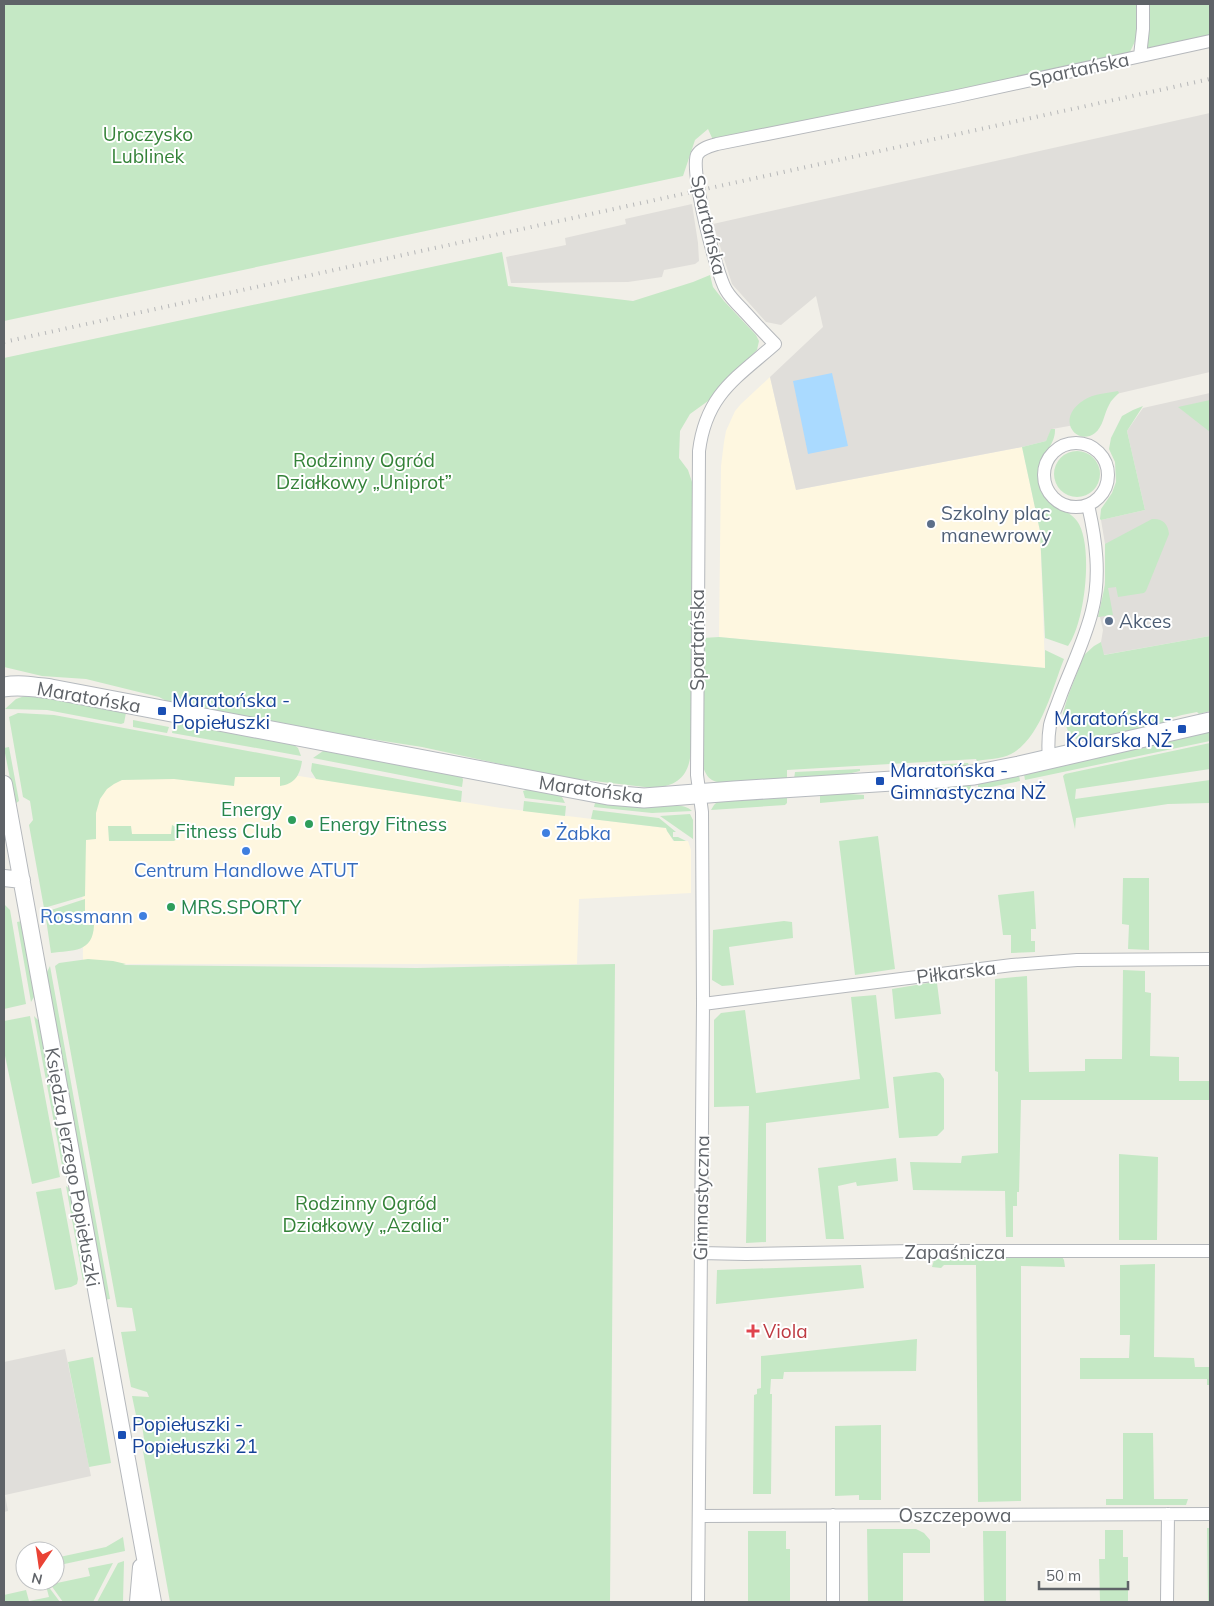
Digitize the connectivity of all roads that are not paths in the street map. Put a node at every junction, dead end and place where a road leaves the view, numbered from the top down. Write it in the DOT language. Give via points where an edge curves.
graph roads {
  1 [pos="1143,4"];
  2 [pos="1210,41"];
  3 [pos="1140,56"];
  4 [pos="1088,505"];
  5 [pos="4,687"];
  6 [pos="1210,722"];
  7 [pos="1049,760"];
  8 [pos="697,774"];
  9 [pos="4,784"];
  10 [pos="700,793"];
  11 [pos="4,878"];
  12 [pos="22,880"];
  13 [pos="1210,959"];
  14 [pos="703,1004"];
  15 [pos="1210,1251"];
  16 [pos="700,1253"];
  17 [pos="1168,1514"];
  18 [pos="1210,1514"];
  19 [pos="833,1515"];
  20 [pos="699,1516"];
  21 [pos="143,1550"];
  22 [pos="138,1602"];
  23 [pos="153,1602"];
  24 [pos="698,1602"];
  25 [pos="833,1602"];
  26 [pos="1167,1602"];
  1 -- 3 [label="street"];
  2 -- 3 [label="street, Spartańska"];
  3 -- 8 [label="street, Spartańska" via="717,144 704,148 698,154 699,190 722,281 730,296 775,344 723,391 707,416 701,437"];
  4 -- 4 [label="street" via="1104,493 1109,471 1106,460 1090,445 1067,443 1050,455 1045,464 1045,484 1049,494 1066,506"];
  4 -- 7 [label="street" via="1097,562 1094,602 1052,718"];
  5 -- 10 [label="main road, Maratońska" via="51,689 614,796 644,798"];
  6 -- 7 [label="main road, Maratońska"];
  7 -- 10 [label="main road, Maratońska" via="974,775"];
  8 -- 10 [label="street, Gimnastyczna"];
  9 -- 12 [label="street, Księdza Jerzego Popiełuszki"];
  10 -- 14 [label="street, Gimnastyczna"];
  11 -- 12 [label="street"];
  12 -- 21 [label="street, Księdza Jerzego Popiełuszki"];
  13 -- 14 [label="street, Piłkarska" via="1076,960 1012,965"];
  14 -- 16 [label="street, Gimnastyczna"];
  15 -- 16 [label="street, Zapaśnicza"];
  16 -- 20 [label="street, Gimnastyczna"];
  17 -- 18 [label="street, Oszczepowa"];
  17 -- 19 [label="street, Oszczepowa"];
  17 -- 26 [label="street"];
  19 -- 20 [label="street, Oszczepowa"];
  19 -- 25 [label="street"];
  20 -- 24 [label="street, Gimnastyczna"];
  21 -- 22 [label="street, Księdza Jerzego Popiełuszki"];
  21 -- 23 [label="street, Księdza Jerzego Popiełuszki"];
}
